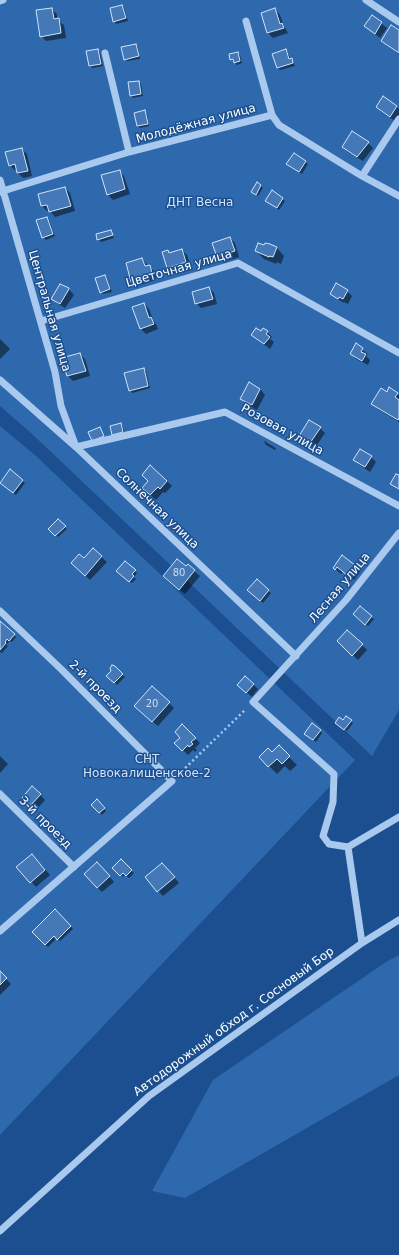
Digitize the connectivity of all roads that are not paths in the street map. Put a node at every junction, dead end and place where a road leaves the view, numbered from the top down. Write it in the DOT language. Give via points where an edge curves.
graph roads {
  1 [pos="3,0"];
  2 [pos="366,0"];
  3 [pos="0,1"];
  4 [pos="246,21"];
  5 [pos="399,22"];
  6 [pos="105,53"];
  7 [pos="272,115"];
  8 [pos="399,119"];
  9 [pos="129,152"];
  10 [pos="362,176"];
  11 [pos="0,180"];
  12 [pos="2,192"];
  13 [pos="399,196"];
  14 [pos="40,321"];
  15 [pos="399,353"];
  16 [pos="0,380"];
  17 [pos="76,447"];
  18 [pos="399,506"];
  19 [pos="399,533"];
  20 [pos="0,611"];
  21 [pos="296,656"];
  22 [pos="0,794"];
  23 [pos="399,817"];
  24 [pos="348,847"];
  25 [pos="74,867"];
  26 [pos="399,920"];
  27 [pos="0,931"];
  28 [pos="362,943"];
  29 [pos="0,1231"];
  1 -- 3 [label="street"];
  2 -- 5 [label="street"];
  4 -- 7 [label="street"];
  6 -- 9 [label="street"];
  7 -- 9 [label="street, Молодёжная улица"];
  7 -- 10 [label="street, Молодёжная улица" via="279,125"];
  8 -- 10 [label="street"];
  9 -- 12 [label="street, Молодёжная улица"];
  10 -- 13 [label="street, Молодёжная улица"];
  11 -- 12 [label="street, Центральная улица"];
  12 -- 14 [label="street, Центральная улица"];
  14 -- 15 [label="street, Цветочная улица" via="238,263"];
  14 -- 17 [label="street, Центральная улица" via="55,372 61,406"];
  16 -- 17 [label="street, Солнечная улица"];
  17 -- 18 [label="street, Розовая улица" via="226,412"];
  17 -- 21 [label="street, Солнечная улица"];
  19 -- 21 [label="street, Лесная улица" via="346,600"];
  20 -- 25 [label="street, 2-й проезд" via="172,781"];
  21 -- 24 [label="street, Лесная улица" via="253,702 334,774 332,802 323,836 329,844"];
  22 -- 25 [label="street, 3-й проезд"];
  23 -- 24 [label="street"];
  24 -- 28 [label="street"];
  25 -- 27 [label="street"];
  26 -- 28 [label="street, Автодорожный обход г. Сосновый Бор"];
  28 -- 29 [label="street, Автодорожный обход г. Сосновый Бор" via="149,1096"];
}
